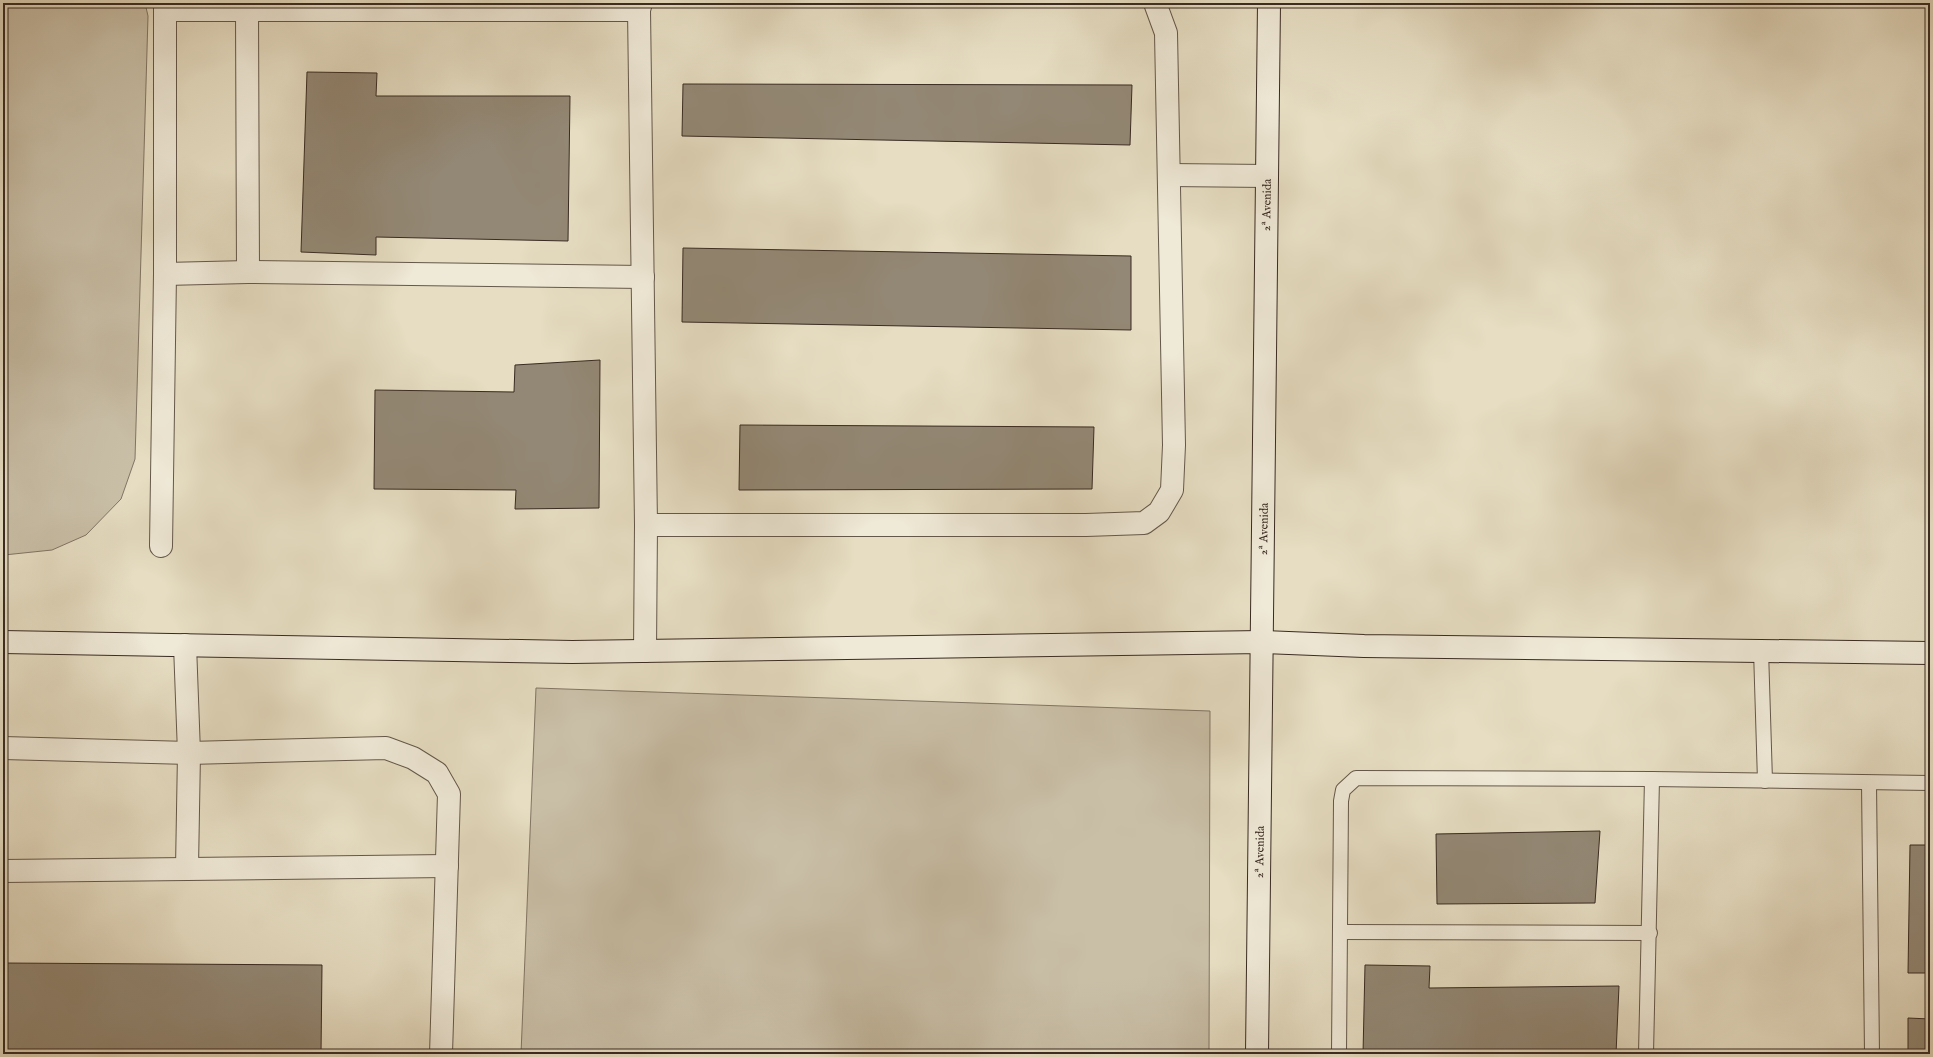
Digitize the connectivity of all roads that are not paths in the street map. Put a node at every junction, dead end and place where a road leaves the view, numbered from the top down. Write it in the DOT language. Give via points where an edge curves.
graph roads {
  1 [pos="1155,3"];
  2 [pos="1268,3"];
  3 [pos="165,6"];
  4 [pos="640,7"];
  5 [pos="247,10"];
  6 [pos="1168,175"];
  7 [pos="1267,176"];
  8 [pos="248,272"];
  9 [pos="165,274"];
  10 [pos="643,277"];
  11 [pos="646,525"];
  12 [pos="161,546"];
  13 [pos="3,642"];
  14 [pos="1262,642"];
  15 [pos="186,645"];
  16 [pos="1761,650"];
  17 [pos="646,651"];
  18 [pos="1930,653"];
  19 [pos="3,748"];
  20 [pos="188,753"];
  21 [pos="1652,779"];
  22 [pos="1765,781"];
  23 [pos="1869,782"];
  24 [pos="1930,783"];
  25 [pos="447,866"];
  26 [pos="187,868"];
  27 [pos="3,871"];
  28 [pos="1340,932"];
  29 [pos="1650,933"];
  30 [pos="441,1054"];
  31 [pos="1257,1054"];
  32 [pos="1339,1054"];
  33 [pos="1646,1054"];
  34 [pos="1872,1054"];
  1 -- 6 [label="street" via="1166,33"];
  2 -- 7 [label="street, 2ª Avenida"];
  3 -- 5 [label="street"];
  3 -- 9 [label="street"];
  4 -- 5 [label="street"];
  4 -- 10 [label="street"];
  5 -- 8 [label="street"];
  6 -- 7 [label="street"];
  6 -- 11 [label="street" via="1174,445 1172,490 1159,512 1144,523"];
  7 -- 14 [label="street, 2ª Avenida"];
  8 -- 9 [label="street"];
  8 -- 10 [label="street"];
  9 -- 12 [label="street"];
  10 -- 11 [label="street"];
  11 -- 17 [label="street"];
  13 -- 15 [label="street"];
  14 -- 16 [label="street" via="1364,646"];
  14 -- 17 [label="street"];
  14 -- 31 [label="street, 2ª Avenida"];
  15 -- 17 [label="street"];
  15 -- 20 [label="street"];
  16 -- 18 [label="street"];
  16 -- 22 [label="lane"];
  19 -- 20 [label="street"];
  20 -- 25 [label="street" via="386,748 413,758 437,773 449,794"];
  20 -- 26 [label="street"];
  21 -- 22 [label="lane"];
  21 -- 28 [label="lane" via="1356,778 1343,790 1341,801"];
  21 -- 29 [label="lane"];
  22 -- 23 [label="lane"];
  23 -- 24 [label="lane"];
  23 -- 34 [label="lane"];
  25 -- 26 [label="street"];
  25 -- 30 [label="street"];
  26 -- 27 [label="street"];
  28 -- 29 [label="lane"];
  28 -- 32 [label="lane"];
  29 -- 33 [label="lane"];
}
